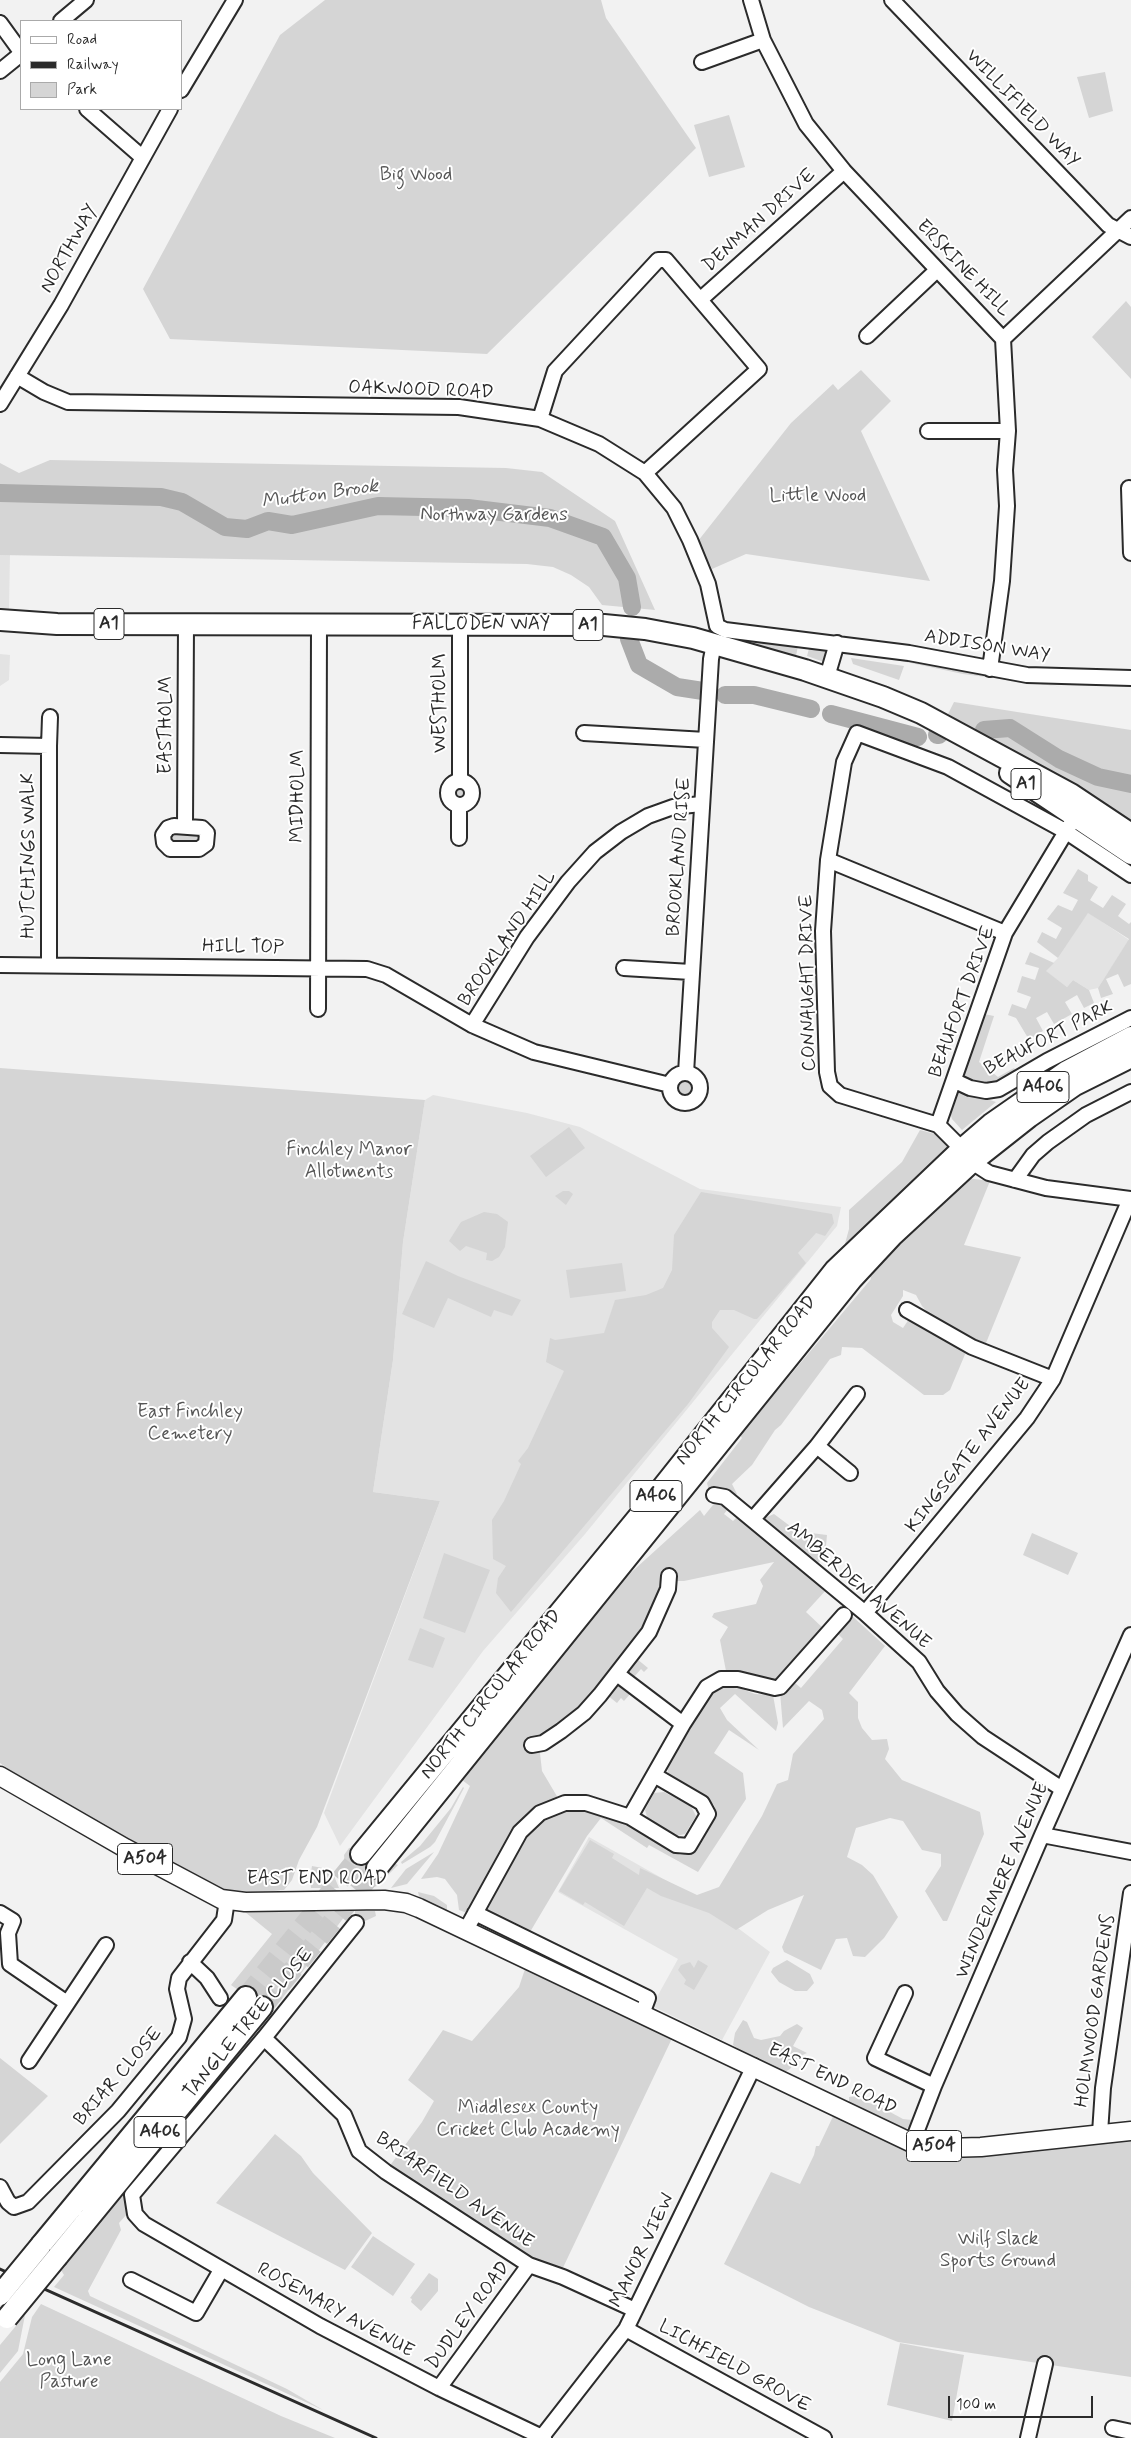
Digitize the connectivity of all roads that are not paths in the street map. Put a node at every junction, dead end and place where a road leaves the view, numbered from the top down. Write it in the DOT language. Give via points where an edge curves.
graph roads {
  1 [pos="86,0"];
  2 [pos="235,0"];
  3 [pos="751,0"];
  4 [pos="892,0"];
  5 [pos="61,20"];
  6 [pos="0,23"];
  7 [pos="762,40"];
  8 [pos="20,52"];
  9 [pos="20,54"];
  10 [pos="702,62"];
  11 [pos="0,71"];
  12 [pos="182,88"];
  13 [pos="88,110"];
  14 [pos="169,110"];
  15 [pos="142,157"];
  16 [pos="844,171"];
  17 [pos="1131,218"];
  18 [pos="1118,230"];
  19 [pos="1131,237"];
  20 [pos="937,270"];
  21 [pos="701,299"];
  22 [pos="867,336"];
  23 [pos="1004,339"];
  24 [pos="16,376"];
  25 [pos="0,404"];
  26 [pos="540,418"];
  27 [pos="1008,430"];
  28 [pos="928,432"];
  29 [pos="645,474"];
  30 [pos="1129,488"];
  31 [pos="1131,553"];
  32 [pos="0,620"];
  33 [pos="57,624"];
  34 [pos="186,624"];
  35 [pos="319,625"];
  36 [pos="460,625"];
  37 [pos="0,631"];
  38 [pos="715,635"];
  39 [pos="837,643"];
  40 [pos="990,669"];
  41 [pos="827,677"];
  42 [pos="1131,678"];
  43 [pos="50,717"];
  44 [pos="584,733"];
  45 [pos="706,740"];
  46 [pos="0,745"];
  47 [pos="49,746"];
  48 [pos="701,804"];
  49 [pos="1075,818"];
  50 [pos="185,826"];
  51 [pos="1131,834"];
  52 [pos="459,838"];
  53 [pos="1131,854"];
  54 [pos="828,860"];
  55 [pos="1131,876"];
  56 [pos="1005,933"];
  57 [pos="0,965"];
  58 [pos="49,966"];
  59 [pos="318,968"];
  60 [pos="624,968"];
  61 [pos="691,972"];
  62 [pos="318,1009"];
  63 [pos="1131,1018"];
  64 [pos="472,1025"];
  65 [pos="1131,1037"];
  66 [pos="1131,1057"];
  67 [pos="686,1073"];
  68 [pos="955,1081"];
  69 [pos="670,1085"];
  70 [pos="1131,1092"];
  71 [pos="938,1125"];
  72 [pos="967,1155"];
  73 [pos="1016,1180"];
  74 [pos="1130,1199"];
  75 [pos="907,1310"];
  76 [pos="1053,1379"];
  77 [pos="857,1394"];
  78 [pos="817,1446"];
  79 [pos="850,1474"];
  80 [pos="714,1495"];
  81 [pos="753,1520"];
  82 [pos="669,1576"];
  83 [pos="865,1613"];
  84 [pos="844,1615"];
  85 [pos="1131,1635"];
  86 [pos="617,1674"];
  87 [pos="683,1724"];
  88 [pos="532,1745"];
  89 [pos="654,1775"];
  90 [pos="0,1776"];
  91 [pos="1062,1789"];
  92 [pos="630,1817"];
  93 [pos="1042,1835"];
  94 [pos="1131,1852"];
  95 [pos="361,1854"];
  96 [pos="377,1868"];
  97 [pos="1131,1894"];
  98 [pos="227,1900"];
  99 [pos="0,1913"];
  100 [pos="471,1921"];
  101 [pos="356,1923"];
  102 [pos="106,1945"];
  103 [pos="190,1962"];
  104 [pos="905,1993"];
  105 [pos="220,1998"];
  106 [pos="67,2003"];
  107 [pos="264,2038"];
  108 [pos="29,2061"];
  109 [pos="754,2066"];
  110 [pos="934,2086"];
  111 [pos="1131,2131"];
  112 [pos="1100,2133"];
  113 [pos="912,2143"];
  114 [pos="0,2187"];
  115 [pos="132,2195"];
  116 [pos="529,2265"];
  117 [pos="221,2270"];
  118 [pos="131,2280"];
  119 [pos="0,2295"];
  120 [pos="635,2310"];
  121 [pos="3,2322"];
  122 [pos="626,2329"];
  123 [pos="1045,2364"];
  124 [pos="439,2388"];
  125 [pos="1114,2428"];
  126 [pos="1131,2432"];
  127 [pos="542,2438"];
  128 [pos="824,2438"];
  129 [pos="1028,2438"];
  1 -- 5 [label="street"];
  2 -- 12 [label="street"];
  3 -- 7 [label="street, ERSKINE HILL"];
  4 -- 18 [label="street, WILLIFIELD WAY" via="1108,225"];
  6 -- 8 [label="street"];
  7 -- 10 [label="street"];
  7 -- 16 [label="street, ERSKINE HILL" via="806,124"];
  9 -- 11 [label="street"];
  13 -- 15 [label="street"];
  14 -- 15 [label="street, NORTHWAY"];
  15 -- 24 [label="street, NORTHWAY" via="61,305"];
  16 -- 20 [label="street, ERSKINE HILL"];
  16 -- 21 [label="street, DENMAN DRIVE"];
  17 -- 18 [label="street"];
  18 -- 19 [label="street, WILLIFIELD WAY"];
  18 -- 23 [label="street"];
  20 -- 22 [label="street"];
  20 -- 23 [label="street, ERSKINE HILL"];
  21 -- 26 [label="street" via="666,260 658,260 555,371"];
  21 -- 29 [label="street" via="759,370"];
  23 -- 27 [label="street, ERSKINE HILL"];
  24 -- 25 [label="street, NORTHWAY"];
  24 -- 26 [label="street, OAKWOOD ROAD" via="68,402 459,407"];
  26 -- 29 [label="street, OAKWOOD ROAD" via="599,444"];
  27 -- 28 [label="street"];
  27 -- 40 [label="street, ERSKINE HILL" via="1005,470 1008,506"];
  29 -- 38 [label="street, OAKWOOD ROAD" via="674,508 690,540 708,584"];
  30 -- 31 [label="street"];
  32 -- 33 [label="highway, FALLODEN WAY / A1"];
  33 -- 34 [label="highway, FALLODEN WAY / A1"];
  33 -- 37 [label="highway, FALLODEN WAY / A1"];
  34 -- 35 [label="highway, FALLODEN WAY / A1"];
  34 -- 50 [label="street, EASTHOLM"];
  35 -- 36 [label="highway, FALLODEN WAY / A1"];
  35 -- 59 [label="street, MIDHOLM"];
  36 -- 38 [label="highway, FALLODEN WAY / A1" via="612,626"];
  36 -- 52 [label="street, WESTHOLM" via="460,781 447,790 450,801 460,806"];
  38 -- 39 [label="street, ADDISON WAY" via="740,632"];
  38 -- 41 [label="highway, FALLODEN WAY / A1"];
  38 -- 45 [label="street, BROOKLAND RISE" via="710,659"];
  39 -- 40 [label="street, ADDISON WAY"];
  39 -- 41 [label="street"];
  40 -- 42 [label="street, ADDISON WAY" via="1066,678"];
  41 -- 49 [label="highway, FALLODEN WAY / A1" via="921,713"];
  43 -- 47 [label="street, HUTCHINGS WALK"];
  44 -- 45 [label="street"];
  45 -- 48 [label="street, BROOKLAND RISE"];
  46 -- 47 [label="street, HUTCHINGS WALK"];
  47 -- 58 [label="street, HUTCHINGS WALK"];
  48 -- 61 [label="street, BROOKLAND RISE"];
  48 -- 64 [label="street, BROOKLAND HILL" via="673,807 648,816 594,852 527,937"];
  49 -- 51 [label="highway, FALLODEN WAY / A1"];
  49 -- 53 [label="highway, FALLODEN WAY / A1"];
  49 -- 54 [label="street, CONNAUGHT DRIVE" via="857,733 844,762"];
  49 -- 55 [label="street"];
  49 -- 56 [label="street, BEAUFORT DRIVE"];
  54 -- 56 [label="street"];
  54 -- 71 [label="street, CONNAUGHT DRIVE" via="823,931 830,1086 840,1095"];
  56 -- 68 [label="street, BEAUFORT DRIVE"];
  57 -- 58 [label="street, HILL TOP"];
  58 -- 59 [label="street, HILL TOP"];
  59 -- 62 [label="street, MIDHOLM"];
  59 -- 64 [label="street, HILL TOP" via="366,969 386,975"];
  60 -- 61 [label="street"];
  61 -- 67 [label="street, BROOKLAND RISE"];
  63 -- 68 [label="street, BEAUFORT PARK" via="999,1089 986,1091"];
  64 -- 69 [label="street" via="534,1052"];
  65 -- 72 [label="highway, NORTH CIRCULAR ROAD / A406" via="1067,1071 1015,1107"];
  66 -- 72 [label="highway, NORTH CIRCULAR ROAD / A406" via="1075,1085 1029,1118"];
  67 -- 69 [label="street" via="677,1075"];
  67 -- 69 [label="street" via="699,1083 700,1092 694,1100 686,1103 677,1101 671,1094"];
  68 -- 71 [label="street, BEAUFORT DRIVE"];
  70 -- 73 [label="street" via="1086,1115 1048,1142 1033,1155"];
  71 -- 72 [label="street, CONNAUGHT DRIVE"];
  72 -- 73 [label="street, CONNAUGHT DRIVE" via="988,1174"];
  72 -- 95 [label="highway, NORTH CIRCULAR ROAD / A406" via="835,1270 653,1499"];
  72 -- 96 [label="highway, NORTH CIRCULAR ROAD / A406" via="852,1279"];
  73 -- 74 [label="street, CONNAUGHT DRIVE" via="1046,1188"];
  74 -- 76 [label="street, KINGSGATE AVENUE"];
  75 -- 76 [label="street" via="972,1347"];
  76 -- 83 [label="street, KINGSGATE AVENUE" via="1027,1418"];
  77 -- 78 [label="street"];
  78 -- 79 [label="street"];
  78 -- 81 [label="street"];
  80 -- 81 [label="street, AMBERDEN AVENUE" via="725,1496"];
  81 -- 83 [label="street, AMBERDEN AVENUE"];
  82 -- 86 [label="street" via="661,1610 649,1632"];
  83 -- 91 [label="street, AMBERDEN AVENUE" via="920,1662 937,1691 957,1714 983,1737"];
  84 -- 87 [label="street" via="780,1687 738,1679 721,1680 708,1687"];
  85 -- 91 [label="street, WINDERMERE AVENUE"];
  86 -- 87 [label="street"];
  86 -- 88 [label="street" via="584,1713 543,1743"];
  87 -- 89 [label="street"];
  89 -- 92 [label="street"];
  89 -- 92 [label="street" via="702,1803 708,1814 689,1846 676,1845"];
  90 -- 98 [label="main road, EAST END ROAD / A504" via="131,1852"];
  91 -- 93 [label="street, WINDERMERE AVENUE"];
  92 -- 100 [label="street" via="586,1803 565,1803 540,1813 520,1832"];
  93 -- 94 [label="street"];
  93 -- 110 [label="street, WINDERMERE AVENUE"];
  97 -- 112 [label="street, HOLMWOOD GARDENS"];
  98 -- 100 [label="main road, EAST END ROAD / A504" via="398,1901"];
  98 -- 103 [label="street, BRIAR CLOSE" via="224,1920"];
  99 -- 106 [label="street" via="13,1921 8,1933 10,1964"];
  100 -- 109 [label="main road, EAST END ROAD / A504" via="645,2006 720,2052"];
  101 -- 107 [label="street, TANGLE TREE CLOSE"];
  102 -- 106 [label="street"];
  103 -- 105 [label="street" via="208,1978"];
  103 -- 114 [label="street, BRIAR CLOSE" via="178,1983 184,2019 179,2037 118,2111 28,2202 14,2207"];
  104 -- 110 [label="street" via="875,2058"];
  106 -- 108 [label="street"];
  107 -- 115 [label="street, TANGLE TREE CLOSE"];
  107 -- 116 [label="street, BRIARFIELD AVENUE" via="344,2115 360,2151 386,2172"];
  109 -- 113 [label="main road, EAST END ROAD / A504"];
  109 -- 120 [label="street, MANOR VIEW"];
  110 -- 113 [label="street, WINDERMERE AVENUE"];
  111 -- 112 [label="main road, EAST END ROAD / A504"];
  112 -- 113 [label="main road, EAST END ROAD / A504" via="981,2147 945,2148"];
  115 -- 117 [label="street, ROSEMARY AVENUE" via="135,2214 144,2224"];
  116 -- 120 [label="street, BRIARFIELD AVENUE"];
  116 -- 124 [label="street, DUDLEY ROAD"];
  117 -- 118 [label="street" via="196,2313"];
  117 -- 124 [label="street, ROSEMARY AVENUE"];
  119 -- 121 [label="highway, A406, bridge" via="254,2002 58,2256"];
  120 -- 122 [label="street, MANOR VIEW"];
  122 -- 127 [label="street, MANOR VIEW"];
  122 -- 128 [label="street, LICHFIELD GROVE"];
  123 -- 129 [label="street"];
  124 -- 127 [label="street, ROSEMARY AVENUE"];
  125 -- 126 [label="street"];
}
